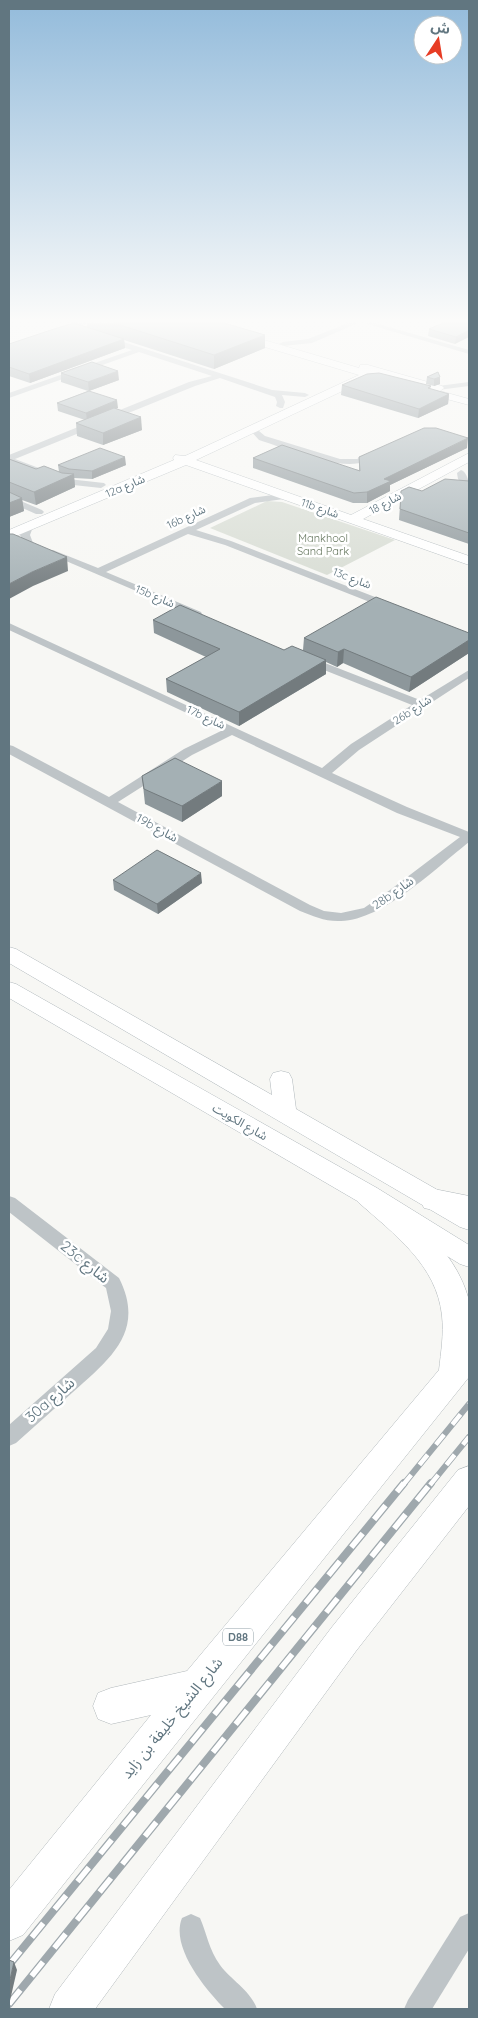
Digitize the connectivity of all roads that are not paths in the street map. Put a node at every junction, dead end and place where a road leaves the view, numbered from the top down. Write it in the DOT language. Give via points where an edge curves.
graph roads {
  1 [pos="110,417"];
  2 [pos="260,417"];
  3 [pos="273,417"];
  4 [pos="256,426"];
  5 [pos="212,448"];
  6 [pos="389,448"];
  7 [pos="469,457"];
  8 [pos="10,458"];
  9 [pos="184,459"];
  10 [pos="216,463"];
  11 [pos="462,475"];
  12 [pos="67,482"];
  13 [pos="101,485"];
  14 [pos="259,486"];
  15 [pos="469,486"];
  16 [pos="75,492"];
  17 [pos="288,496"];
  18 [pos="9,499"];
  19 [pos="253,500"];
  20 [pos="339,504"];
  21 [pos="39,512"];
  22 [pos="395,514"];
  23 [pos="366,519"];
  24 [pos="9,525"];
  25 [pos="28,527"];
  26 [pos="190,528"];
  27 [pos="9,535"];
  28 [pos="9,541"];
  29 [pos="28,543"];
  30 [pos="469,551"];
  31 [pos="469,561"];
  32 [pos="95,571"];
  33 [pos="399,610"];
  34 [pos="204,616"];
  35 [pos="9,626"];
  36 [pos="295,654"];
  37 [pos="469,673"];
  38 [pos="417,706"];
  39 [pos="228,728"];
  40 [pos="9,748"];
  41 [pos="318,770"];
  42 [pos="105,800"];
  43 [pos="466,838"];
  44 [pos="305,908"];
  45 [pos="9,954"];
  46 [pos="9,989"];
  47 [pos="19,1001"];
  48 [pos="281,1079"];
  49 [pos="285,1114"];
  50 [pos="368,1195"];
  51 [pos="434,1200"];
  52 [pos="9,1204"];
  53 [pos="469,1207"];
  54 [pos="469,1220"];
  55 [pos="469,1257"];
  56 [pos="92,1364"];
  57 [pos="462,1364"];
  58 [pos="9,1437"];
  59 [pos="469,1481"];
  60 [pos="197,1687"];
  61 [pos="112,1706"];
  62 [pos="9,1921"];
  63 [pos="191,1926"];
  64 [pos="469,1926"];
  65 [pos="70,2009"];
  66 [pos="244,2009"];
  67 [pos="417,2009"];
  1 -- 8 [label="street"];
  2 -- 9 [label="street, 12a شارع"];
  3 -- 4 [label="street, 12a شارع"];
  4 -- 5 [label="street, 12a شارع"];
  4 -- 6 [label="street" via="256,434 266,440 340,462 358,462"];
  5 -- 9 [label="street, 12a شارع"];
  5 -- 10 [label="street" via="210,456"];
  7 -- 22 [label="street, شارع 18"];
  8 -- 12 [label="street"];
  9 -- 10 [label="street, 11b شارع"];
  9 -- 13 [label="street, 12a شارع"];
  9 -- 14 [label="street, 11b شارع"];
  9 -- 25 [label="street, 12a شارع"];
  10 -- 20 [label="street, 11b شارع"];
  11 -- 15 [label="street"];
  11 -- 22 [label="street, شارع 18"];
  12 -- 13 [label="street"];
  12 -- 16 [label="street"];
  13 -- 21 [label="street, 12a شارع"];
  14 -- 17 [label="street, 11b شارع"];
  14 -- 19 [label="street"];
  17 -- 19 [label="street, 16b شارع"];
  17 -- 23 [label="street, 11b شارع"];
  18 -- 21 [label="street"];
  19 -- 26 [label="street, 16b شارع"];
  20 -- 22 [label="street" via="366,505"];
  20 -- 23 [label="street, 11b شارع"];
  21 -- 24 [label="street, 12a شارع"];
  22 -- 23 [label="street, 11b شارع"];
  22 -- 23 [label="street, شارع 18"];
  22 -- 30 [label="street, 11b شارع"];
  23 -- 31 [label="street, 11b شارع"];
  25 -- 27 [label="street, 12a شارع"];
  25 -- 29 [label="street" via="25,535"];
  26 -- 32 [label="street, 16b شارع"];
  26 -- 33 [label="street, 13c شارع"];
  28 -- 29 [label="street, 15b شارع"];
  29 -- 32 [label="street, 15b شارع"];
  32 -- 34 [label="street, 15b شارع"];
  35 -- 39 [label="street, 17b شارع"];
  36 -- 38 [label="street"];
  37 -- 38 [label="street, 26b شارع"];
  38 -- 41 [label="street, 26b شارع"];
  39 -- 41 [label="street, 17b شارع"];
  39 -- 42 [label="street"];
  40 -- 42 [label="street, 19b شارع"];
  41 -- 43 [label="street, 17b شارع" via="423,823"];
  42 -- 44 [label="street, 19b شارع"];
  43 -- 44 [label="street, 28b شارع" via="368,911 341,917 322,915"];
  45 -- 49 [label="street"];
  46 -- 47 [label="street, شارع الكويت"];
  47 -- 50 [label="street, شارع الكويت"];
  48 -- 49 [label="street"];
  49 -- 51 [label="street"];
  50 -- 55 [label="street, شارع الكويت"];
  50 -- 57 [label="main road" via="431,1255 449,1284 457,1316"];
  51 -- 53 [label="main road"];
  51 -- 54 [label="street"];
  52 -- 56 [label="street, 23c شارع" via="113,1283 121,1306 120,1325 112,1343"];
  56 -- 58 [label="street, 30a شارع"];
  57 -- 60 [label="main road, شارع الشيخ خليفة بن زايد / D88"];
  59 -- 65 [label="main road" via="344,1639"];
  60 -- 61 [label="main road"];
  60 -- 62 [label="main road, شارع الشيخ خليفة بن زايد / D88"];
  63 -- 66 [label="street" via="195,1947 208,1971"];
  64 -- 67 [label="street"];
}
